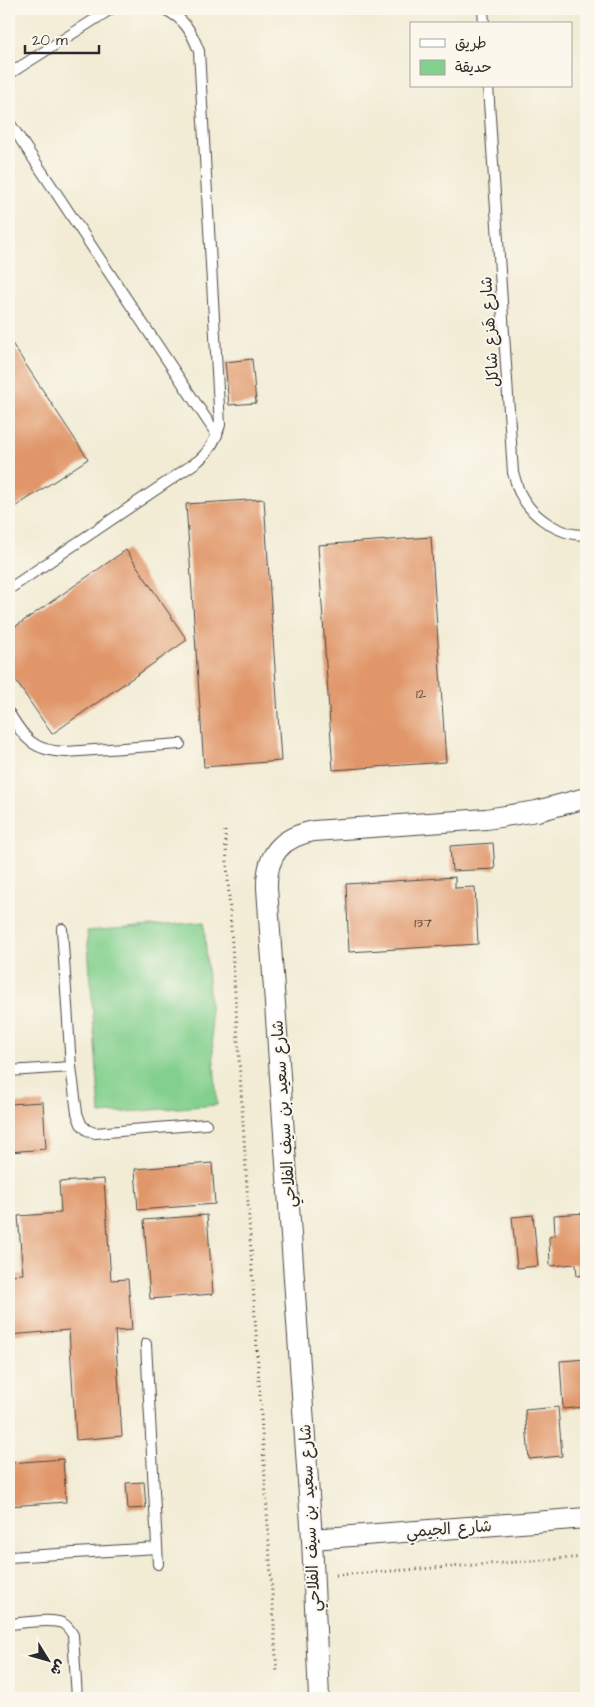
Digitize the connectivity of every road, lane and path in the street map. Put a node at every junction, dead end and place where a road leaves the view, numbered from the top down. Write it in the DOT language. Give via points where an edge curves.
graph roads {
  1 [pos="112,9"];
  2 [pos="164,9"];
  3 [pos="483,9"];
  4 [pos="484,22"];
  5 [pos="9,74"];
  6 [pos="488,88"];
  7 [pos="9,122"];
  8 [pos="218,435"];
  9 [pos="586,535"];
  10 [pos="9,589"];
  11 [pos="9,713"];
  12 [pos="180,744"];
  13 [pos="586,798"];
  14 [pos="226,831"];
  15 [pos="62,929"];
  16 [pos="71,1067"];
  17 [pos="9,1071"];
  18 [pos="206,1124"];
  19 [pos="146,1344"];
  20 [pos="586,1518"];
  21 [pos="312,1539"];
  22 [pos="157,1548"];
  23 [pos="9,1557"];
  24 [pos="586,1557"];
  25 [pos="158,1564"];
  26 [pos="333,1575"];
  27 [pos="9,1624"];
  28 [pos="277,1673"];
  29 [pos="77,1698"];
  30 [pos="319,1698"];
  1 -- 5 [label="lane"];
  2 -- 8 [label="lane" via="176,15 191,31 199,51 220,419"];
  3 -- 4 [label="lane"];
  6 -- 9 [label="lane, شارع هَزع شاكل" via="513,473 521,496 536,515 556,528"];
  7 -- 8 [label="lane"];
  8 -- 10 [label="lane" via="210,450 198,461"];
  11 -- 12 [label="lane" via="23,736 54,752"];
  13 -- 21 [label="street, شارع سعيد بن سيف الفلاحي" via="537,811 486,819 299,834 286,840 269,864 268,888"];
  14 -- 28 [label="path"];
  15 -- 16 [label="lane"];
  16 -- 17 [label="lane"];
  16 -- 18 [label="lane" via="77,1114 87,1130 95,1133"];
  19 -- 22 [label="lane"];
  20 -- 21 [label="street, شارع الجيمي"];
  21 -- 30 [label="street, شارع سعيد بن سيف الفلاحي"];
  22 -- 23 [label="lane"];
  22 -- 25 [label="lane"];
  24 -- 26 [label="path"];
  27 -- 29 [label="lane" via="55,1621 69,1628 73,1635"];
}
